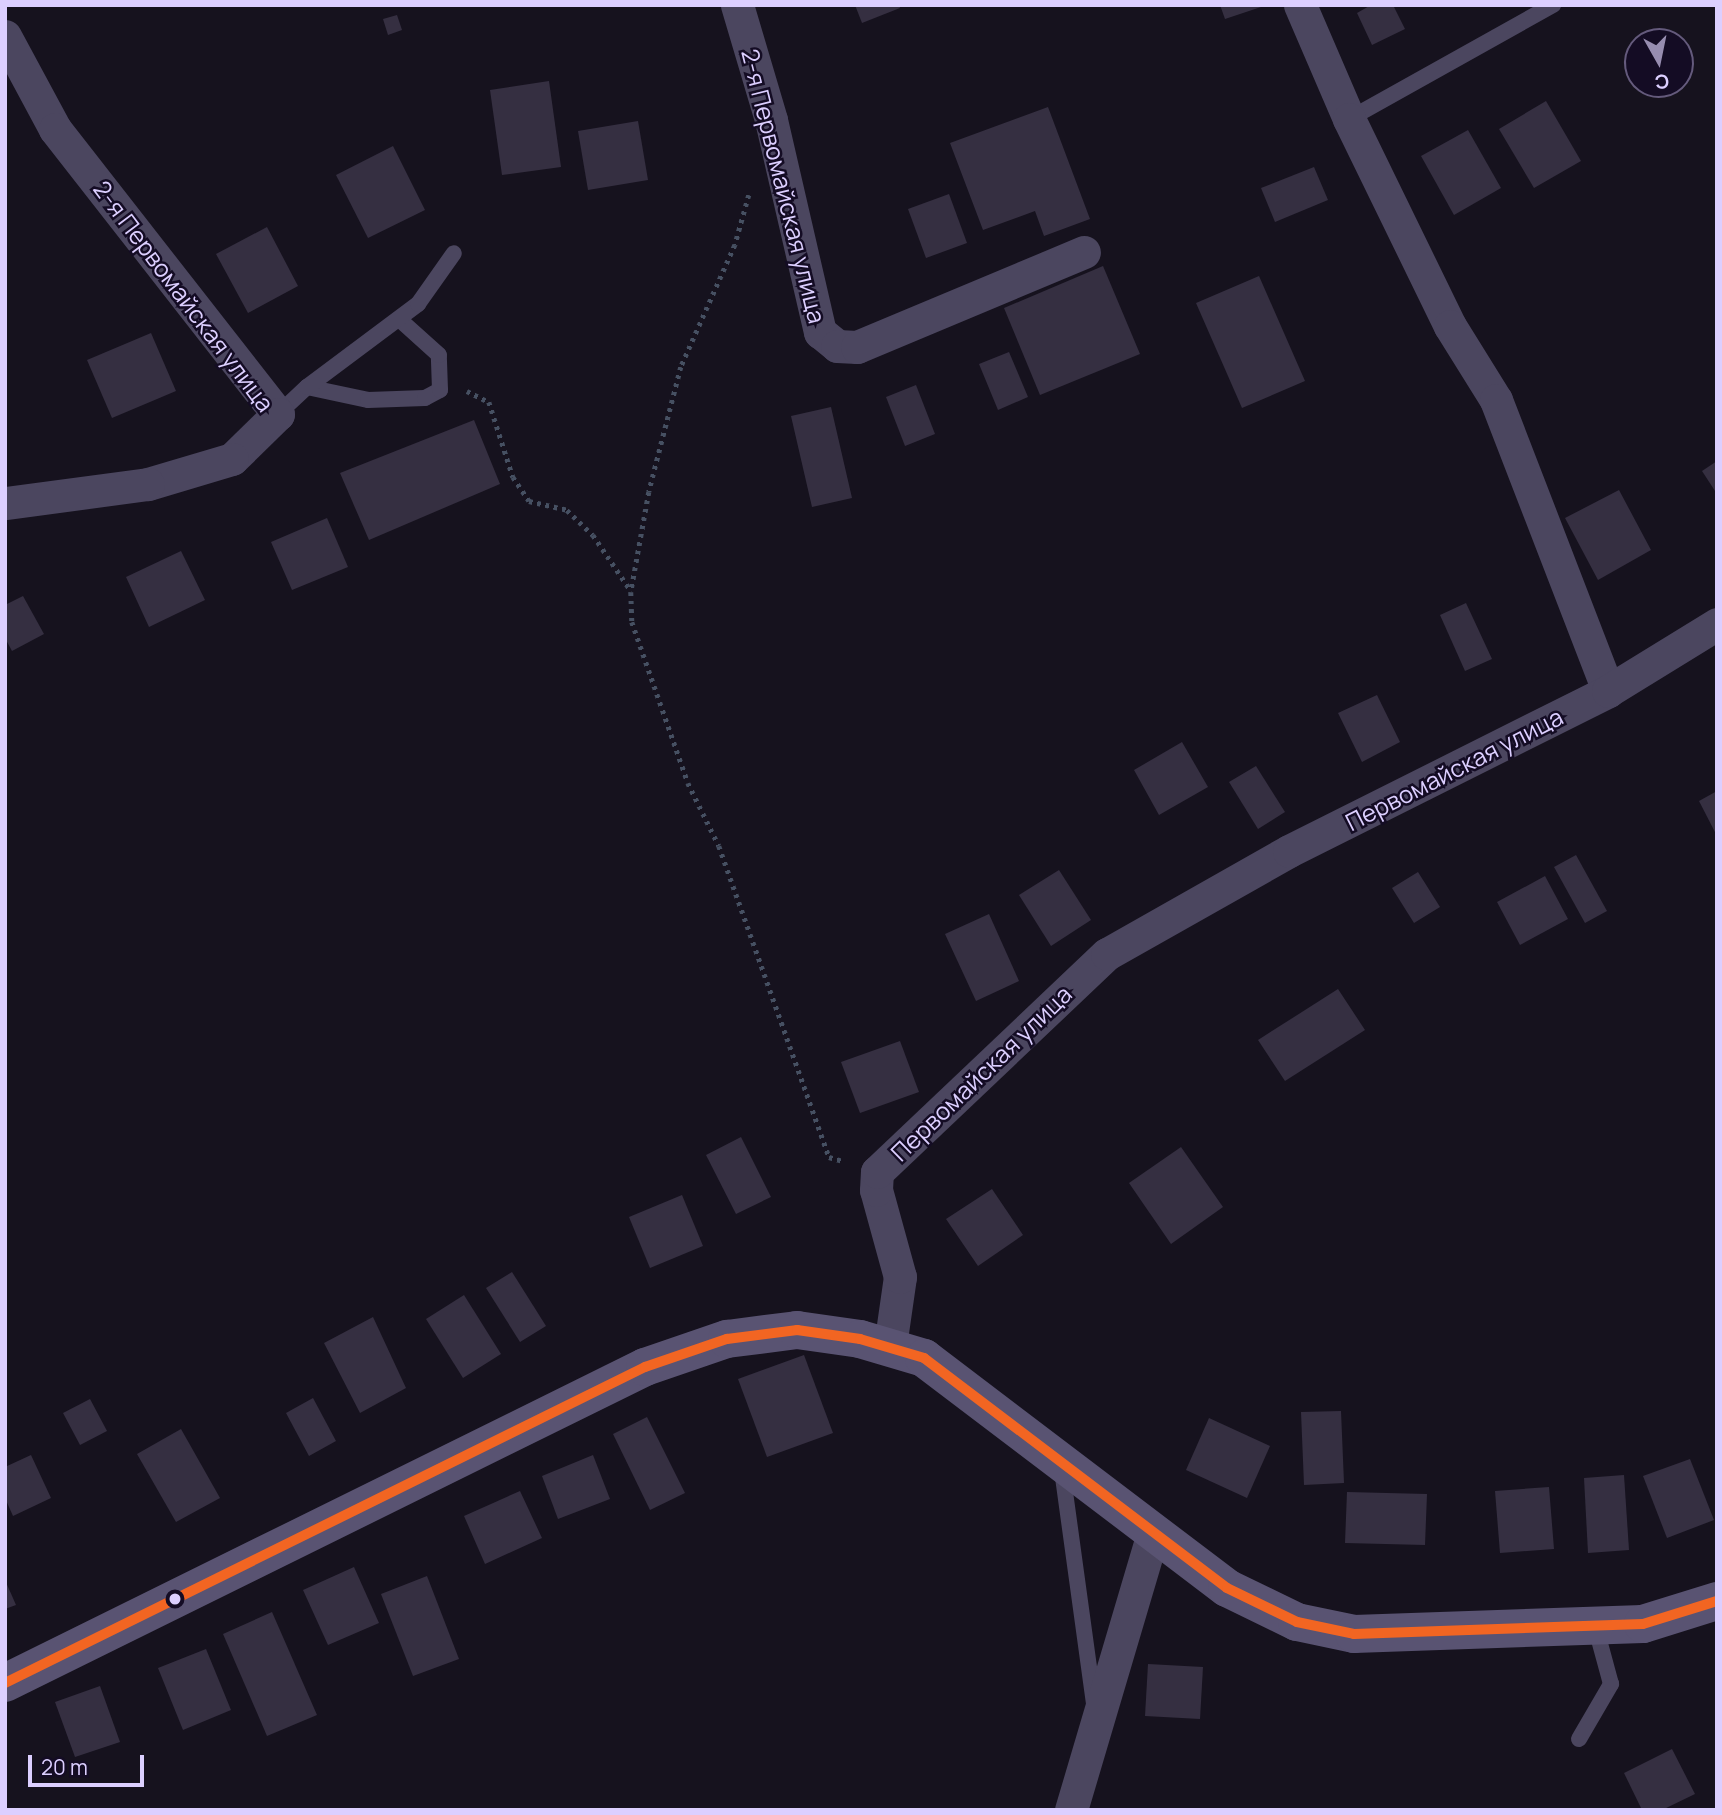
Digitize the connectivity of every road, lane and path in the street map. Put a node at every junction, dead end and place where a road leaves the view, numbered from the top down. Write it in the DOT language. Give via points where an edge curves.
graph roads {
  1 [pos="737,5"];
  2 [pos="1300,5"];
  3 [pos="1553,5"];
  4 [pos="5,36"];
  5 [pos="1349,119"];
  6 [pos="753,183"];
  7 [pos="1084,252"];
  8 [pos="454,253"];
  9 [pos="399,319"];
  10 [pos="307,387"];
  11 [pos="440,390"];
  12 [pos="278,414"];
  13 [pos="5,503"];
  14 [pos="631,592"];
  15 [pos="1717,624"];
  16 [pos="1608,691"];
  17 [pos="877,1172"];
  18 [pos="890,1346"];
  19 [pos="1061,1460"];
  20 [pos="1154,1530"];
  21 [pos="1717,1601"];
  22 [pos="1595,1625"];
  23 [pos="5,1684"];
  24 [pos="1097,1724"];
  25 [pos="1579,1739"];
  26 [pos="1071,1810"];
  1 -- 7 [label="street, 2-я Первомайская улица" via="771,120 820,332 836,346 857,346"];
  2 -- 5 [label="street"];
  3 -- 5 [label="lane"];
  4 -- 12 [label="street, 2-я Первомайская улица" via="55,129"];
  5 -- 16 [label="street" via="1450,326 1496,400"];
  6 -- 14 [label="path" via="735,245 681,367 649,492"];
  8 -- 9 [label="lane" via="418,304"];
  9 -- 10 [label="lane"];
  9 -- 11 [label="lane" via="439,355"];
  10 -- 11 [label="lane" via="368,400 425,398"];
  10 -- 12 [label="lane"];
  11 -- 14 [label="path" via="467,391 489,402 513,477 529,501 567,510 593,535"];
  12 -- 13 [label="street, 2-я Первомайская улица" via="232,459 148,484"];
  14 -- 17 [label="path" via="632,622 684,771 719,846 829,1157"];
  15 -- 16 [label="street, Первомайская улица"];
  16 -- 17 [label="street, Первомайская улица" via="1289,851 1107,954"];
  17 -- 18 [label="street, Первомайская улица" via="876,1190 901,1277"];
  18 -- 19 [label="street" via="924,1358"];
  18 -- 23 [label="street" via="797,1330 727,1339 645,1367"];
  19 -- 20 [label="street"];
  19 -- 24 [label="lane"];
  20 -- 22 [label="street" via="1227,1588 1297,1622 1354,1633"];
  20 -- 24 [label="street"];
  21 -- 22 [label="street" via="1643,1624"];
  22 -- 25 [label="lane" via="1611,1684"];
  24 -- 26 [label="street"];
}
